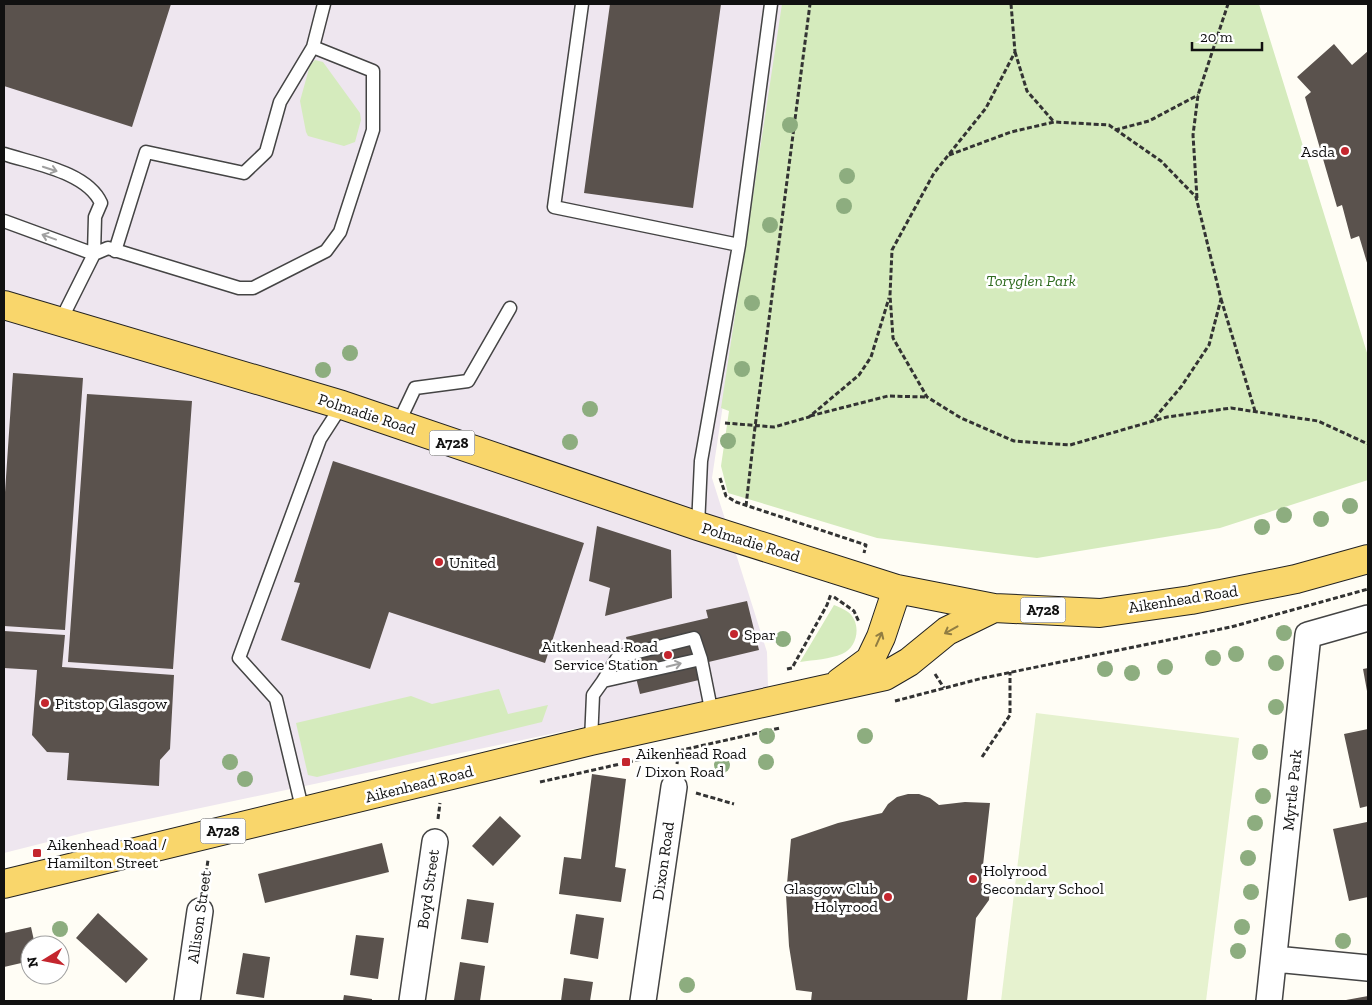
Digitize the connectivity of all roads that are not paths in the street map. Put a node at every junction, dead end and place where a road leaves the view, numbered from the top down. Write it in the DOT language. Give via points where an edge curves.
graph roads {
  1 [pos="324,4"];
  2 [pos="582,4"];
  3 [pos="771,4"];
  4 [pos="313,48"];
  5 [pos="4,154"];
  6 [pos="4,221"];
  7 [pos="739,245"];
  8 [pos="115,250"];
  9 [pos="94,254"];
  10 [pos="4,305"];
  11 [pos="510,308"];
  12 [pos="60,322"];
  13 [pos="342,405"];
  14 [pos="398,424"];
  15 [pos="698,526"];
  16 [pos="1368,559"];
  17 [pos="897,588"];
  18 [pos="994,608"];
  19 [pos="1368,618"];
  20 [pos="700,659"];
  21 [pos="603,681"];
  22 [pos="835,686"];
  23 [pos="712,714"];
  24 [pos="591,741"];
  25 [pos="674,787"];
  26 [pos="303,812"];
  27 [pos="434,842"];
  28 [pos="4,884"];
  29 [pos="200,911"];
  30 [pos="1275,959"];
  31 [pos="1368,968"];
  32 [pos="187,1001"];
  33 [pos="412,1001"];
  34 [pos="643,1001"];
  35 [pos="1269,1001"];
  1 -- 4 [label="lane"];
  2 -- 7 [label="lane" via="554,208"];
  3 -- 7 [label="lane"];
  4 -- 8 [label="lane" via="280,102 266,152 244,173 146,152"];
  4 -- 8 [label="lane" via="373,71 373,130 340,232 326,251 253,288 239,288"];
  5 -- 9 [label="lane, one-way" via="71,176 96,191 101,203 95,217"];
  9 -- 6 [label="lane, one-way"];
  7 -- 15 [label="lane" via="707,421"];
  8 -- 9 [label="lane" via="108,248"];
  9 -- 12 [label="lane"];
  10 -- 12 [label="main road, Polmadie Road / A728"];
  11 -- 14 [label="lane" via="468,381 415,388"];
  12 -- 13 [label="main road, Polmadie Road / A728"];
  13 -- 14 [label="main road, Polmadie Road / A728"];
  13 -- 26 [label="lane" via="320,439 239,658 276,699"];
  14 -- 15 [label="main road, Polmadie Road / A728"];
  15 -- 17 [label="main road, Polmadie Road / A728"];
  16 -- 18 [label="main road, Aikenhead Road / A728" via="1296,579 1191,600 1100,613"];
  17 -- 18 [label="main road, Aikenhead Road / A728"];
  22 -- 17 [label="main road, Aikenhead Road / A728, one-way" via="870,660"];
  18 -- 22 [label="main road, Aikenhead Road / A728, one-way" via="947,632 885,676"];
  19 -- 30 [label="street, Myrtle Park" via="1308,635"];
  21 -- 20 [label="lane, one-way"];
  20 -- 21 [label="lane" via="694,638 618,657"];
  20 -- 23 [label="lane"];
  21 -- 24 [label="lane" via="593,695"];
  22 -- 23 [label="main road, Aikenhead Road / A728"];
  23 -- 24 [label="main road, Aikenhead Road / A728"];
  24 -- 26 [label="main road, Aikenhead Road / A728" via="446,790"];
  25 -- 34 [label="street, Dixon Road"];
  26 -- 28 [label="main road, Aikenhead Road / A728" via="215,846"];
  27 -- 33 [label="street, Boyd Street"];
  29 -- 32 [label="street, Allison Street"];
  30 -- 31 [label="street"];
  30 -- 35 [label="street, Myrtle Park"];
}
